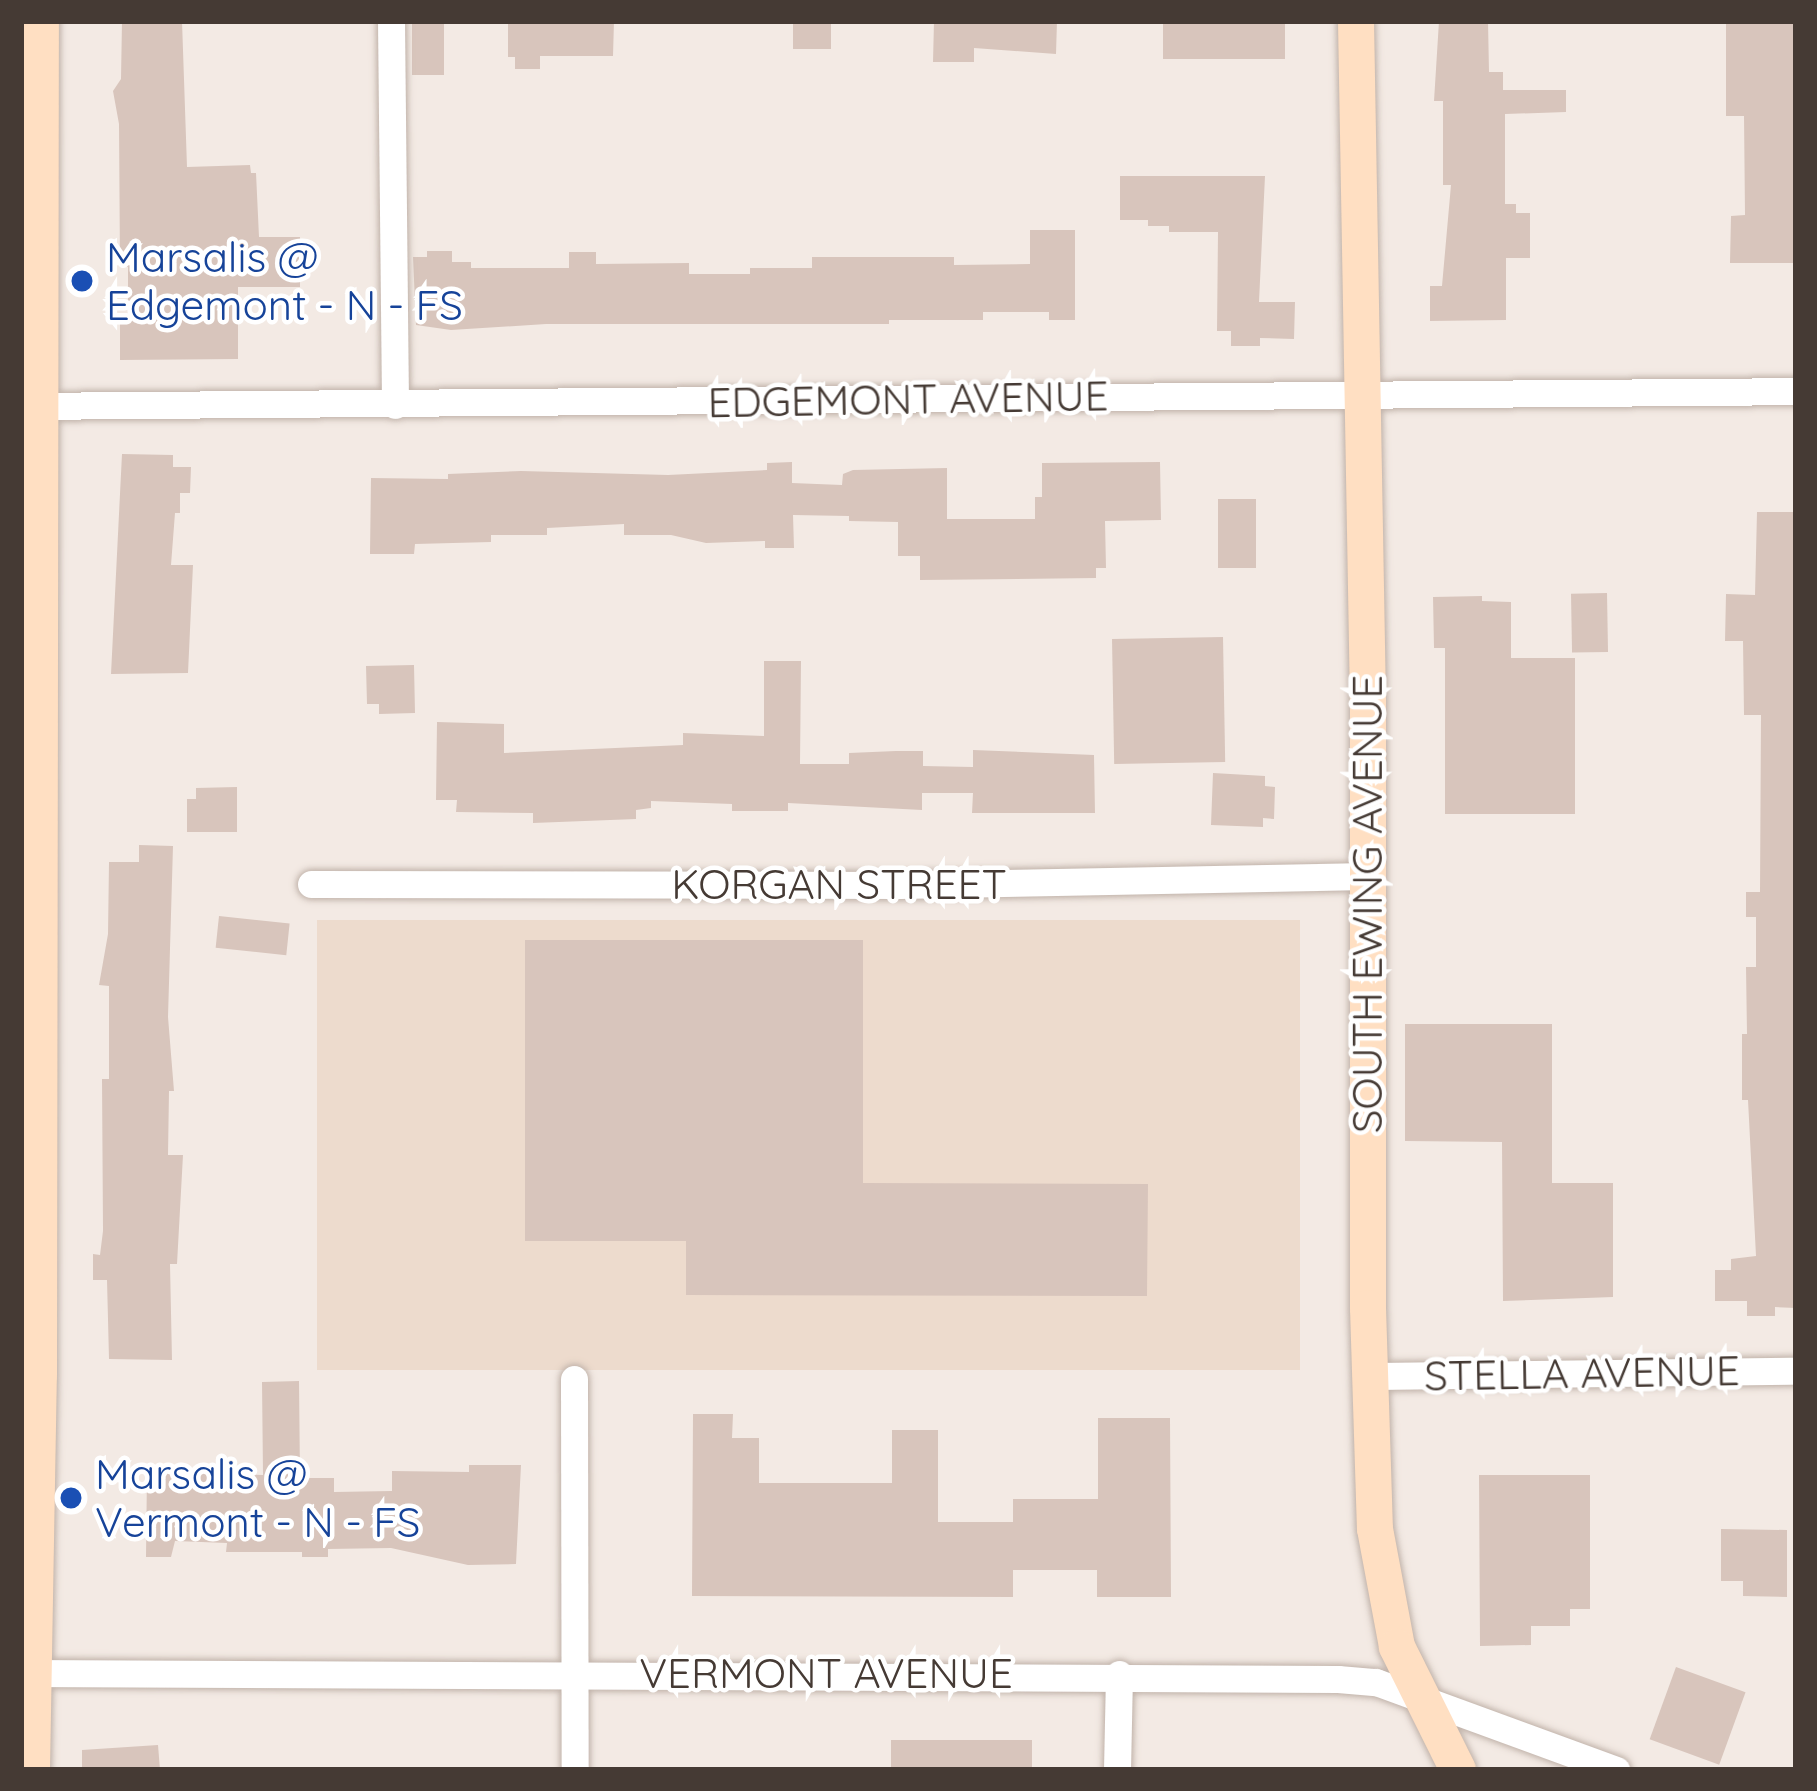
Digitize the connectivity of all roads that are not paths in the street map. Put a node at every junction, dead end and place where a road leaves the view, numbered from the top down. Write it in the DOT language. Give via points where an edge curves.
graph roads {
  1 [pos="41,21"];
  2 [pos="391,21"];
  3 [pos="1356,21"];
  4 [pos="1796,391"];
  5 [pos="1361,393"];
  6 [pos="32,405"];
  7 [pos="395,405"];
  8 [pos="1367,876"];
  9 [pos="311,884"];
  10 [pos="1796,1371"];
  11 [pos="1369,1376"];
  12 [pos="574,1379"];
  13 [pos="30,1404"];
  14 [pos="27,1672"];
  15 [pos="577,1672"];
  16 [pos="1119,1674"];
  17 [pos="1420,1699"];
  18 [pos="32,1770"];
  19 [pos="575,1770"];
  20 [pos="1117,1770"];
  21 [pos="1458,1770"];
  22 [pos="1616,1770"];
  1 -- 6 [label="street"];
  2 -- 7 [label="street"];
  3 -- 5 [label="street, SOUTH EWING AVENUE"];
  4 -- 5 [label="street, EDGEMONT AVENUE"];
  5 -- 7 [label="street, EDGEMONT AVENUE"];
  5 -- 8 [label="street, SOUTH EWING AVENUE"];
  6 -- 7 [label="street, EDGEMONT AVENUE"];
  6 -- 13 [label="street"];
  8 -- 9 [label="street, KORGAN STREET"];
  8 -- 11 [label="street, SOUTH EWING AVENUE"];
  10 -- 11 [label="street, STELLA AVENUE"];
  11 -- 17 [label="street, SOUTH EWING AVENUE" via="1384,1587"];
  12 -- 15 [label="street"];
  13 -- 14 [label="street"];
  14 -- 15 [label="street, VERMONT AVENUE"];
  14 -- 18 [label="street"];
  15 -- 16 [label="street, VERMONT AVENUE"];
  15 -- 19 [label="street"];
  16 -- 17 [label="street, VERMONT AVENUE" via="1338,1678"];
  16 -- 20 [label="street"];
  17 -- 21 [label="street, SOUTH EWING AVENUE"];
  17 -- 22 [label="street, VERMONT AVENUE"];
}
